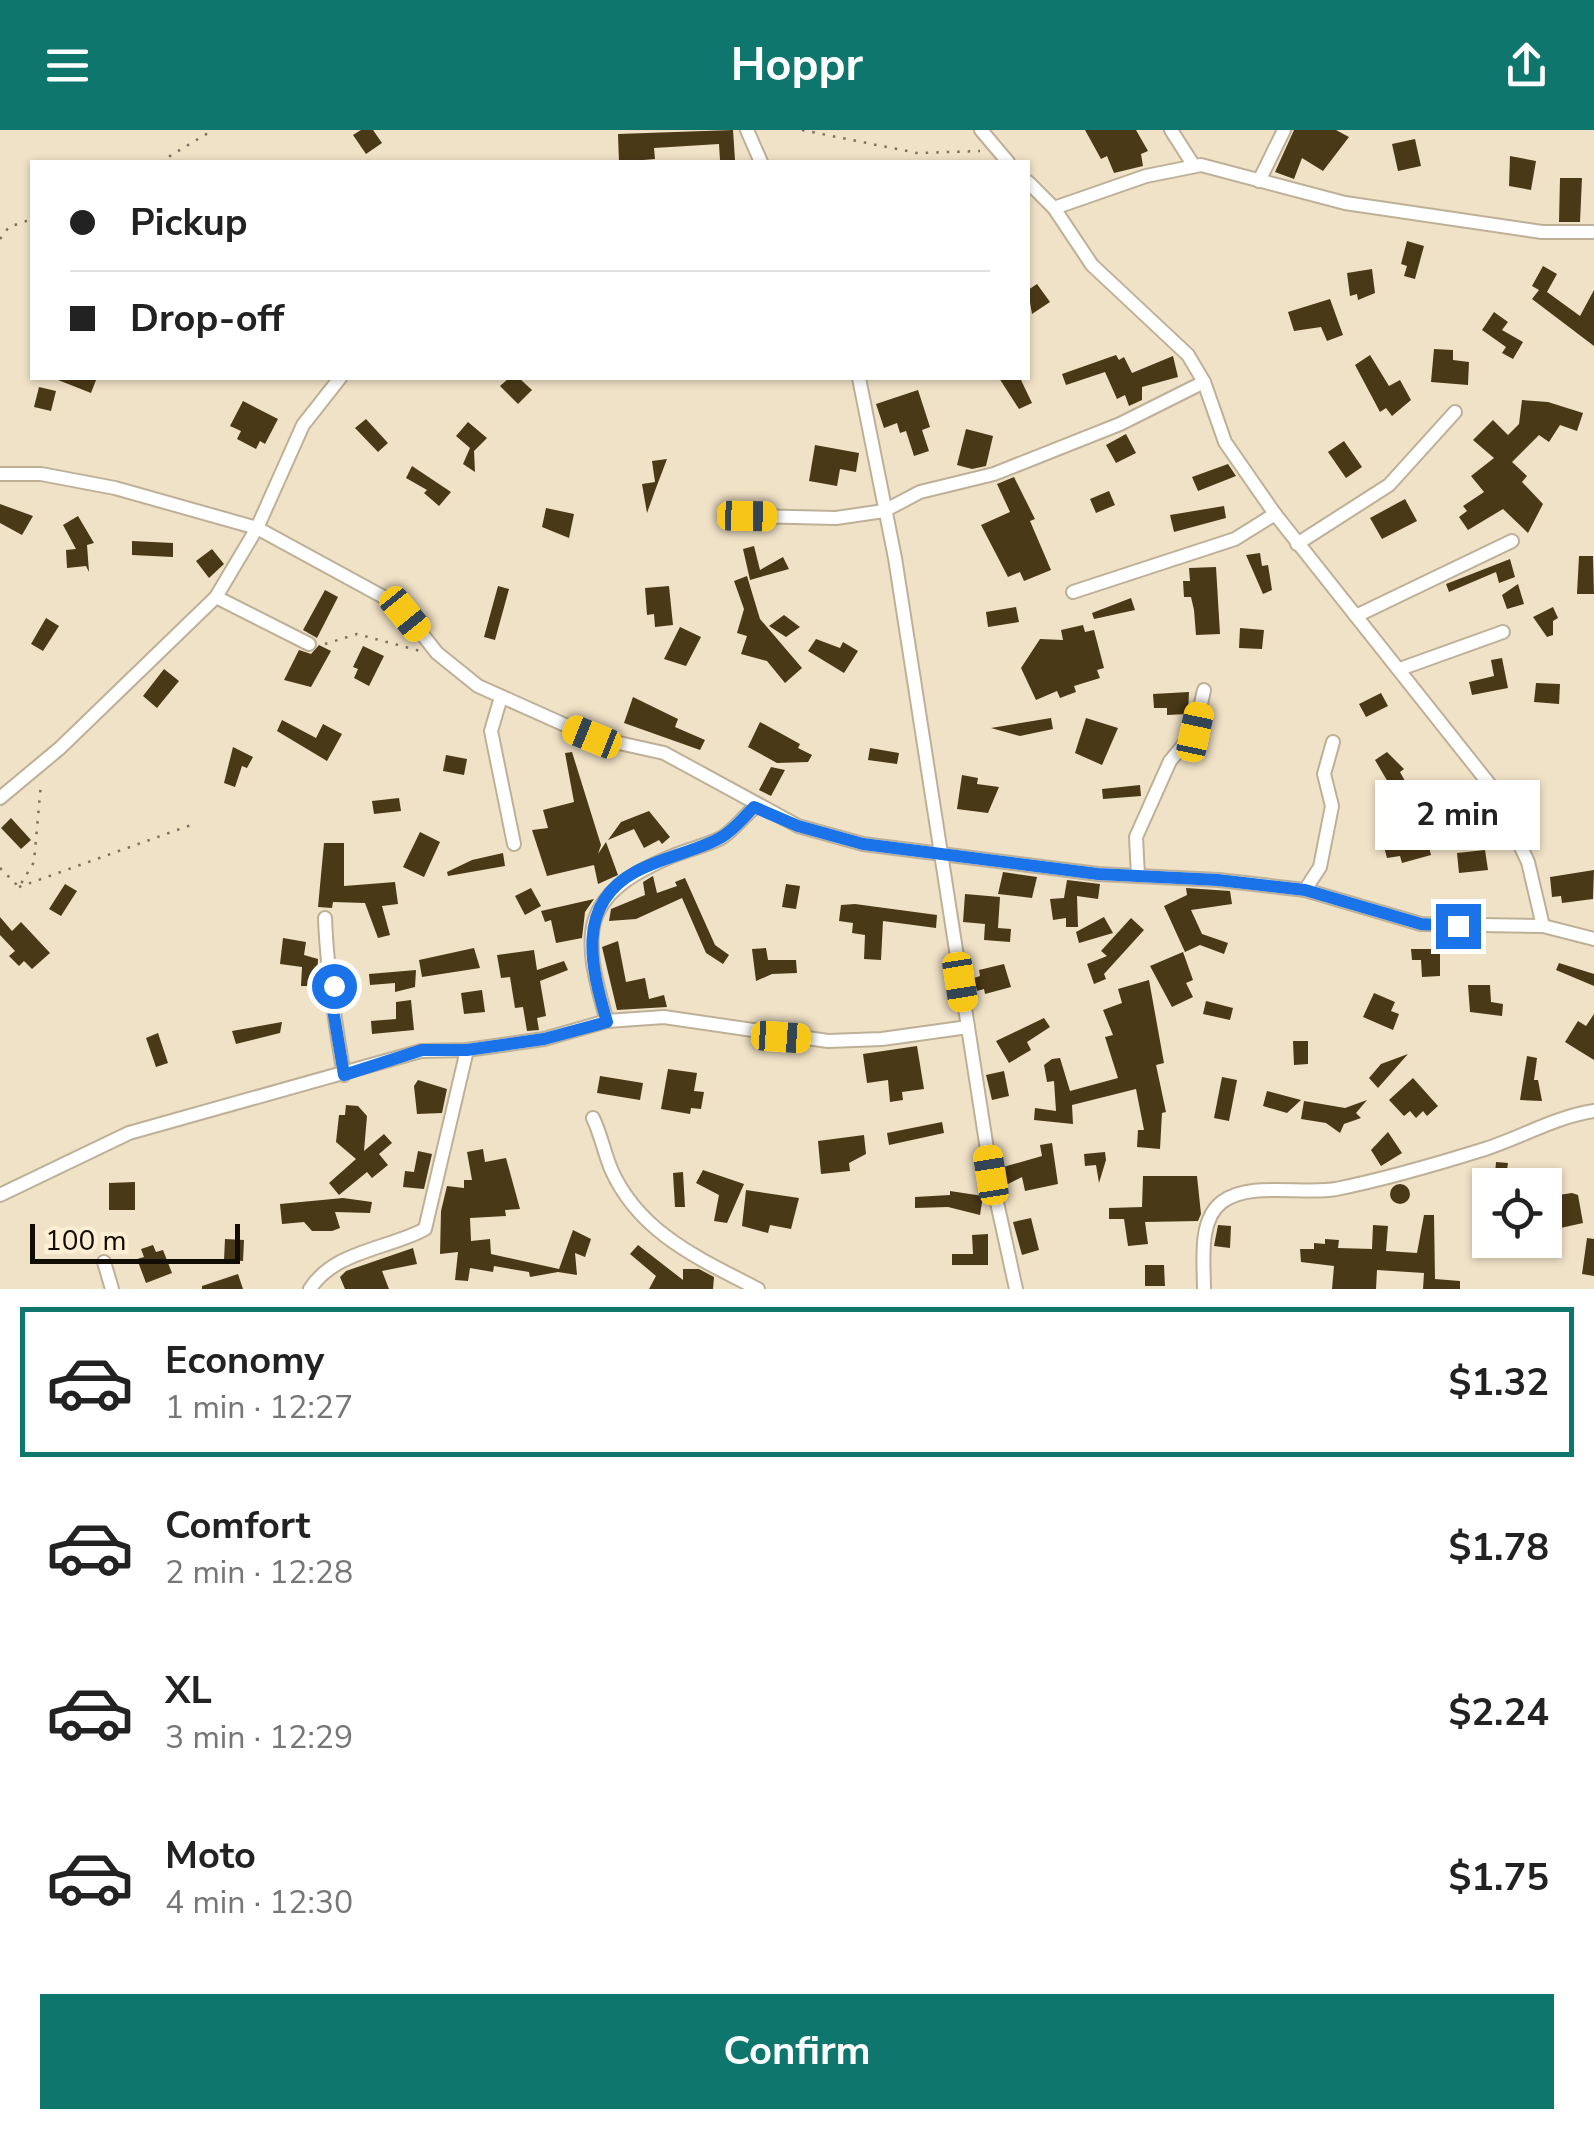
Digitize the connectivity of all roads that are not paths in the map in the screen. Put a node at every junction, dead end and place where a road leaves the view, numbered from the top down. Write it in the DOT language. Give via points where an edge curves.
graph roads {
  1 [pos="747,130"];
  2 [pos="981,130"];
  3 [pos="1171,130"];
  4 [pos="1284,130"];
  5 [pos="760,160"];
  6 [pos="1006,160"];
  7 [pos="1194,166"];
  8 [pos="1259,181"];
  9 [pos="1030,184"];
  10 [pos="1054,208"];
  11 [pos="1594,232"];
  12 [pos="338,380"];
  13 [pos="858,380"];
  14 [pos="1204,382"];
  15 [pos="1455,412"];
  16 [pos="0,474"];
  17 [pos="884,511"];
  18 [pos="1275,514"];
  19 [pos="747,516"];
  20 [pos="257,528"];
  21 [pos="1512,541"];
  22 [pos="1297,544"];
  23 [pos="1073,592"];
  24 [pos="216,596"];
  25 [pos="1356,616"];
  26 [pos="1503,632"];
  27 [pos="309,644"];
  28 [pos="1400,670"];
  29 [pos="1204,690"];
  30 [pos="501,697"];
  31 [pos="1332,742"];
  32 [pos="0,798"];
  33 [pos="754,807"];
  34 [pos="514,844"];
  35 [pos="938,852"];
  36 [pos="1138,876"];
  37 [pos="1305,890"];
  38 [pos="325,918"];
  39 [pos="1543,926"];
  40 [pos="1594,939"];
  41 [pos="607,1022"];
  42 [pos="968,1026"];
  43 [pos="467,1050"];
  44 [pos="344,1075"];
  45 [pos="1594,1111"];
  46 [pos="593,1118"];
  47 [pos="0,1195"];
  48 [pos="104,1262"];
  49 [pos="112,1289"];
  50 [pos="310,1289"];
  51 [pos="758,1289"];
  52 [pos="1016,1289"];
  53 [pos="1204,1289"];
  1 -- 5 [label="street"];
  2 -- 6 [label="street"];
  3 -- 7 [label="street"];
  4 -- 8 [label="street"];
  7 -- 8 [label="street"];
  7 -- 10 [label="street"];
  8 -- 11 [label="street" via="1346,203 1542,232"];
  9 -- 10 [label="street"];
  10 -- 14 [label="street" via="1092,266 1166,330"];
  12 -- 20 [label="street" via="303,425"];
  13 -- 17 [label="street"];
  14 -- 17 [label="street" via="1120,424 994,474 920,492"];
  14 -- 18 [label="street" via="1224,442"];
  15 -- 22 [label="street" via="1390,484"];
  16 -- 20 [label="street" via="115,488"];
  17 -- 19 [label="street" via="836,518"];
  17 -- 35 [label="street"];
  18 -- 22 [label="street"];
  18 -- 23 [label="street" via="1235,538"];
  20 -- 24 [label="street"];
  20 -- 30 [label="street" via="388,598 457,673"];
  21 -- 25 [label="street"];
  22 -- 25 [label="street"];
  24 -- 27 [label="street"];
  24 -- 32 [label="street"];
  25 -- 28 [label="street"];
  26 -- 28 [label="street"];
  28 -- 39 [label="street" via="1494,790 1528,862"];
  29 -- 36 [label="street" via="1195,732 1170,761 1136,837"];
  30 -- 33 [label="street" via="592,737 664,754"];
  30 -- 34 [label="street" via="491,731"];
  31 -- 37 [label="street" via="1324,774 1332,806 1320,867"];
  33 -- 35 [label="street" via="863,844"];
  33 -- 41 [label="street" via="723,837 632,874 599,904 592,917 596,985"];
  35 -- 36 [label="street"];
  35 -- 42 [label="street"];
  36 -- 37 [label="street"];
  37 -- 39 [label="street" via="1421,924"];
  38 -- 44 [label="street"];
  39 -- 40 [label="street"];
  41 -- 42 [label="street" via="682,1018 828,1041"];
  41 -- 43 [label="street"];
  42 -- 52 [label="street"];
  43 -- 44 [label="street" via="422,1050"];
  43 -- 50 [label="street" via="425,1229 344,1260"];
  44 -- 47 [label="street" via="129,1132"];
  45 -- 53 [label="street" via="1371,1181 1330,1190 1236,1194 1220,1203 1208,1223"];
  46 -- 51 [label="street" via="610,1166 639,1212 675,1246"];
  48 -- 49 [label="street"];
}
